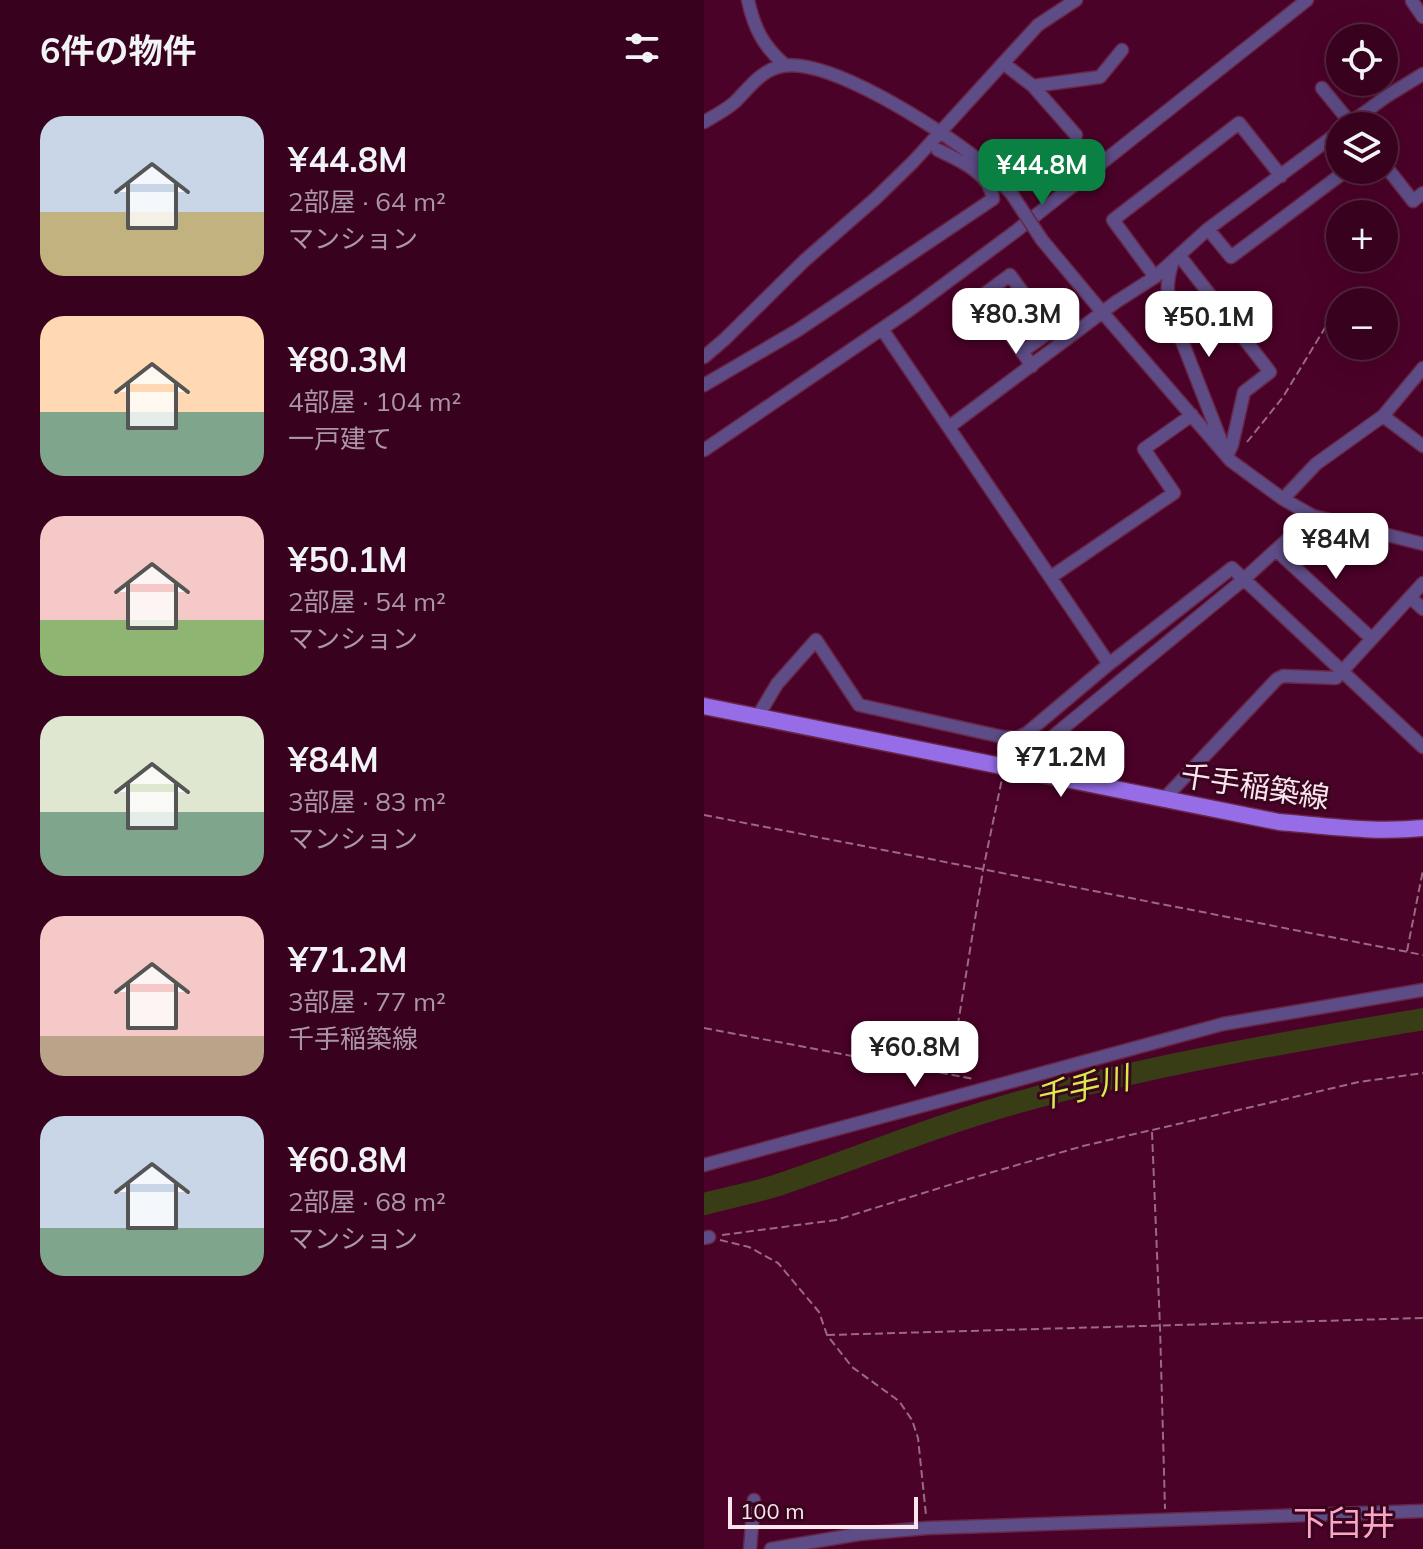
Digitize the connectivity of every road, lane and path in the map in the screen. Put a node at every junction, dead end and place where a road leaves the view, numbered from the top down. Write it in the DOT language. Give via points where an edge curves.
graph roads {
  1 [pos="748,0"];
  2 [pos="1076,0"];
  3 [pos="1307,0"];
  4 [pos="1412,1"];
  5 [pos="1423,17"];
  6 [pos="1122,50"];
  7 [pos="1003,63"];
  8 [pos="785,65"];
  9 [pos="1423,74"];
  10 [pos="1033,86"];
  11 [pos="1322,88"];
  12 [pos="1338,112"];
  13 [pos="1366,112"];
  14 [pos="704,122"];
  15 [pos="939,133"];
  16 [pos="1076,135"];
  17 [pos="1326,142"];
  18 [pos="938,150"];
  19 [pos="1281,176"];
  20 [pos="1398,182"];
  21 [pos="1328,184"];
  22 [pos="1423,193"];
  23 [pos="1208,229"];
  24 [pos="1176,258"];
  25 [pos="1155,277"];
  26 [pos="1103,313"];
  27 [pos="1326,326"];
  28 [pos="882,329"];
  29 [pos="1022,352"];
  30 [pos="704,357"];
  31 [pos="1032,366"];
  32 [pos="1423,368"];
  33 [pos="704,385"];
  34 [pos="1192,415"];
  35 [pos="1383,416"];
  36 [pos="949,427"];
  37 [pos="1423,446"];
  38 [pos="704,450"];
  39 [pos="1229,459"];
  40 [pos="1283,499"];
  41 [pos="1313,516"];
  42 [pos="1423,544"];
  43 [pos="1276,550"];
  44 [pos="1051,577"];
  45 [pos="1243,580"];
  46 [pos="1423,583"];
  47 [pos="1410,597"];
  48 [pos="1423,609"];
  49 [pos="1372,639"];
  50 [pos="1109,664"];
  51 [pos="1342,672"];
  52 [pos="704,706"];
  53 [pos="758,716"];
  54 [pos="1423,747"];
  55 [pos="1011,768"];
  56 [pos="1163,800"];
  57 [pos="704,815"];
  58 [pos="1423,828"];
  59 [pos="983,870"];
  60 [pos="1423,870"];
  61 [pos="1407,952"];
  62 [pos="1423,955"];
  63 [pos="1423,990"];
  64 [pos="704,1028"];
  65 [pos="1423,1073"];
  66 [pos="1152,1130"];
  67 [pos="704,1165"];
  68 [pos="706,1238"];
  69 [pos="1423,1318"];
  70 [pos="1160,1327"];
  71 [pos="827,1335"];
  72 [pos="754,1500"];
  73 [pos="1423,1511"];
  74 [pos="1166,1521"];
  75 [pos="927,1528"];
  76 [pos="750,1549"];
  77 [pos="771,1549"];
  1 -- 8 [label="street" via="765,46"];
  2 -- 7 [label="street" via="1038,25"];
  3 -- 28 [label="street" via="1016,231"];
  4 -- 5 [label="street"];
  6 -- 10 [label="street" via="1100,77"];
  7 -- 10 [label="street"];
  7 -- 15 [label="street"];
  8 -- 14 [label="street" via="771,69"];
  8 -- 15 [label="street" via="823,71 891,101"];
  9 -- 13 [label="street"];
  10 -- 16 [label="street"];
  11 -- 12 [label="street"];
  15 -- 26 [label="street, bridge" via="977,159 1011,193"];
  15 -- 30 [label="street"];
  17 -- 19 [label="street"];
  18 -- 33 [label="street" via="967,164 986,182 993,199 798,330"];
  19 -- 23 [label="street"];
  19 -- 25 [label="street" via="1239,123 1113,220"];
  20 -- 22 [label="street" via="1413,201"];
  21 -- 23 [label="street" via="1231,257"];
  23 -- 24 [label="street"];
  24 -- 25 [label="street"];
  24 -- 39 [label="street" via="1167,279 1171,313"];
  24 -- 39 [label="street" via="1270,372 1244,392"];
  25 -- 26 [label="street"];
  26 -- 31 [label="street"];
  26 -- 34 [label="street"];
  27 -- 39 [label="path" via="1283,397"];
  28 -- 36 [label="street"];
  28 -- 38 [label="street"];
  29 -- 29 [label="street" via="983,295 1010,275 1051,331"];
  29 -- 31 [label="street"];
  31 -- 36 [label="street"];
  32 -- 35 [label="street"];
  34 -- 39 [label="street"];
  34 -- 44 [label="street" via="1144,449 1174,493"];
  35 -- 37 [label="street"];
  35 -- 40 [label="street" via="1316,464"];
  36 -- 44 [label="street"];
  39 -- 40 [label="street"];
  40 -- 41 [label="street"];
  41 -- 42 [label="street"];
  41 -- 43 [label="street"];
  43 -- 45 [label="street"];
  43 -- 49 [label="street"];
  44 -- 50 [label="street"];
  45 -- 50 [label="street" via="1232,568"];
  45 -- 51 [label="street"];
  45 -- 55 [label="street"];
  46 -- 47 [label="street"];
  47 -- 48 [label="street"];
  47 -- 49 [label="street"];
  49 -- 51 [label="street"];
  50 -- 53 [label="street" via="1027,733 1003,737 859,705 816,640 777,684"];
  51 -- 54 [label="street"];
  51 -- 56 [label="street" via="1336,678 1277,679"];
  52 -- 53 [label="main road, 千手稲築線"];
  53 -- 55 [label="main road, 千手稲築線"];
  55 -- 56 [label="main road, 千手稲築線"];
  55 -- 59 [label="path"];
  56 -- 58 [label="main road, 千手稲築線" via="1279,822"];
  57 -- 59 [label="path"];
  59 -- 61 [label="path"];
  59 -- 64 [label="path" via="950,1073"];
  60 -- 61 [label="path"];
  61 -- 62 [label="path"];
  63 -- 67 [label="street" via="1223,1024"];
  65 -- 66 [label="path" via="1359,1082"];
  66 -- 68 [label="path" via="836,1220"];
  66 -- 70 [label="path"];
  68 -- 71 [label="path" via="749,1247 778,1263 819,1312"];
  69 -- 70 [label="path"];
  70 -- 71 [label="path"];
  70 -- 74 [label="path"];
  71 -- 75 [label="path" via="852,1367 899,1401 912,1420"];
  72 -- 76 [label="street"];
  73 -- 74 [label="street"];
  74 -- 75 [label="street"];
  75 -- 77 [label="street"];
}
